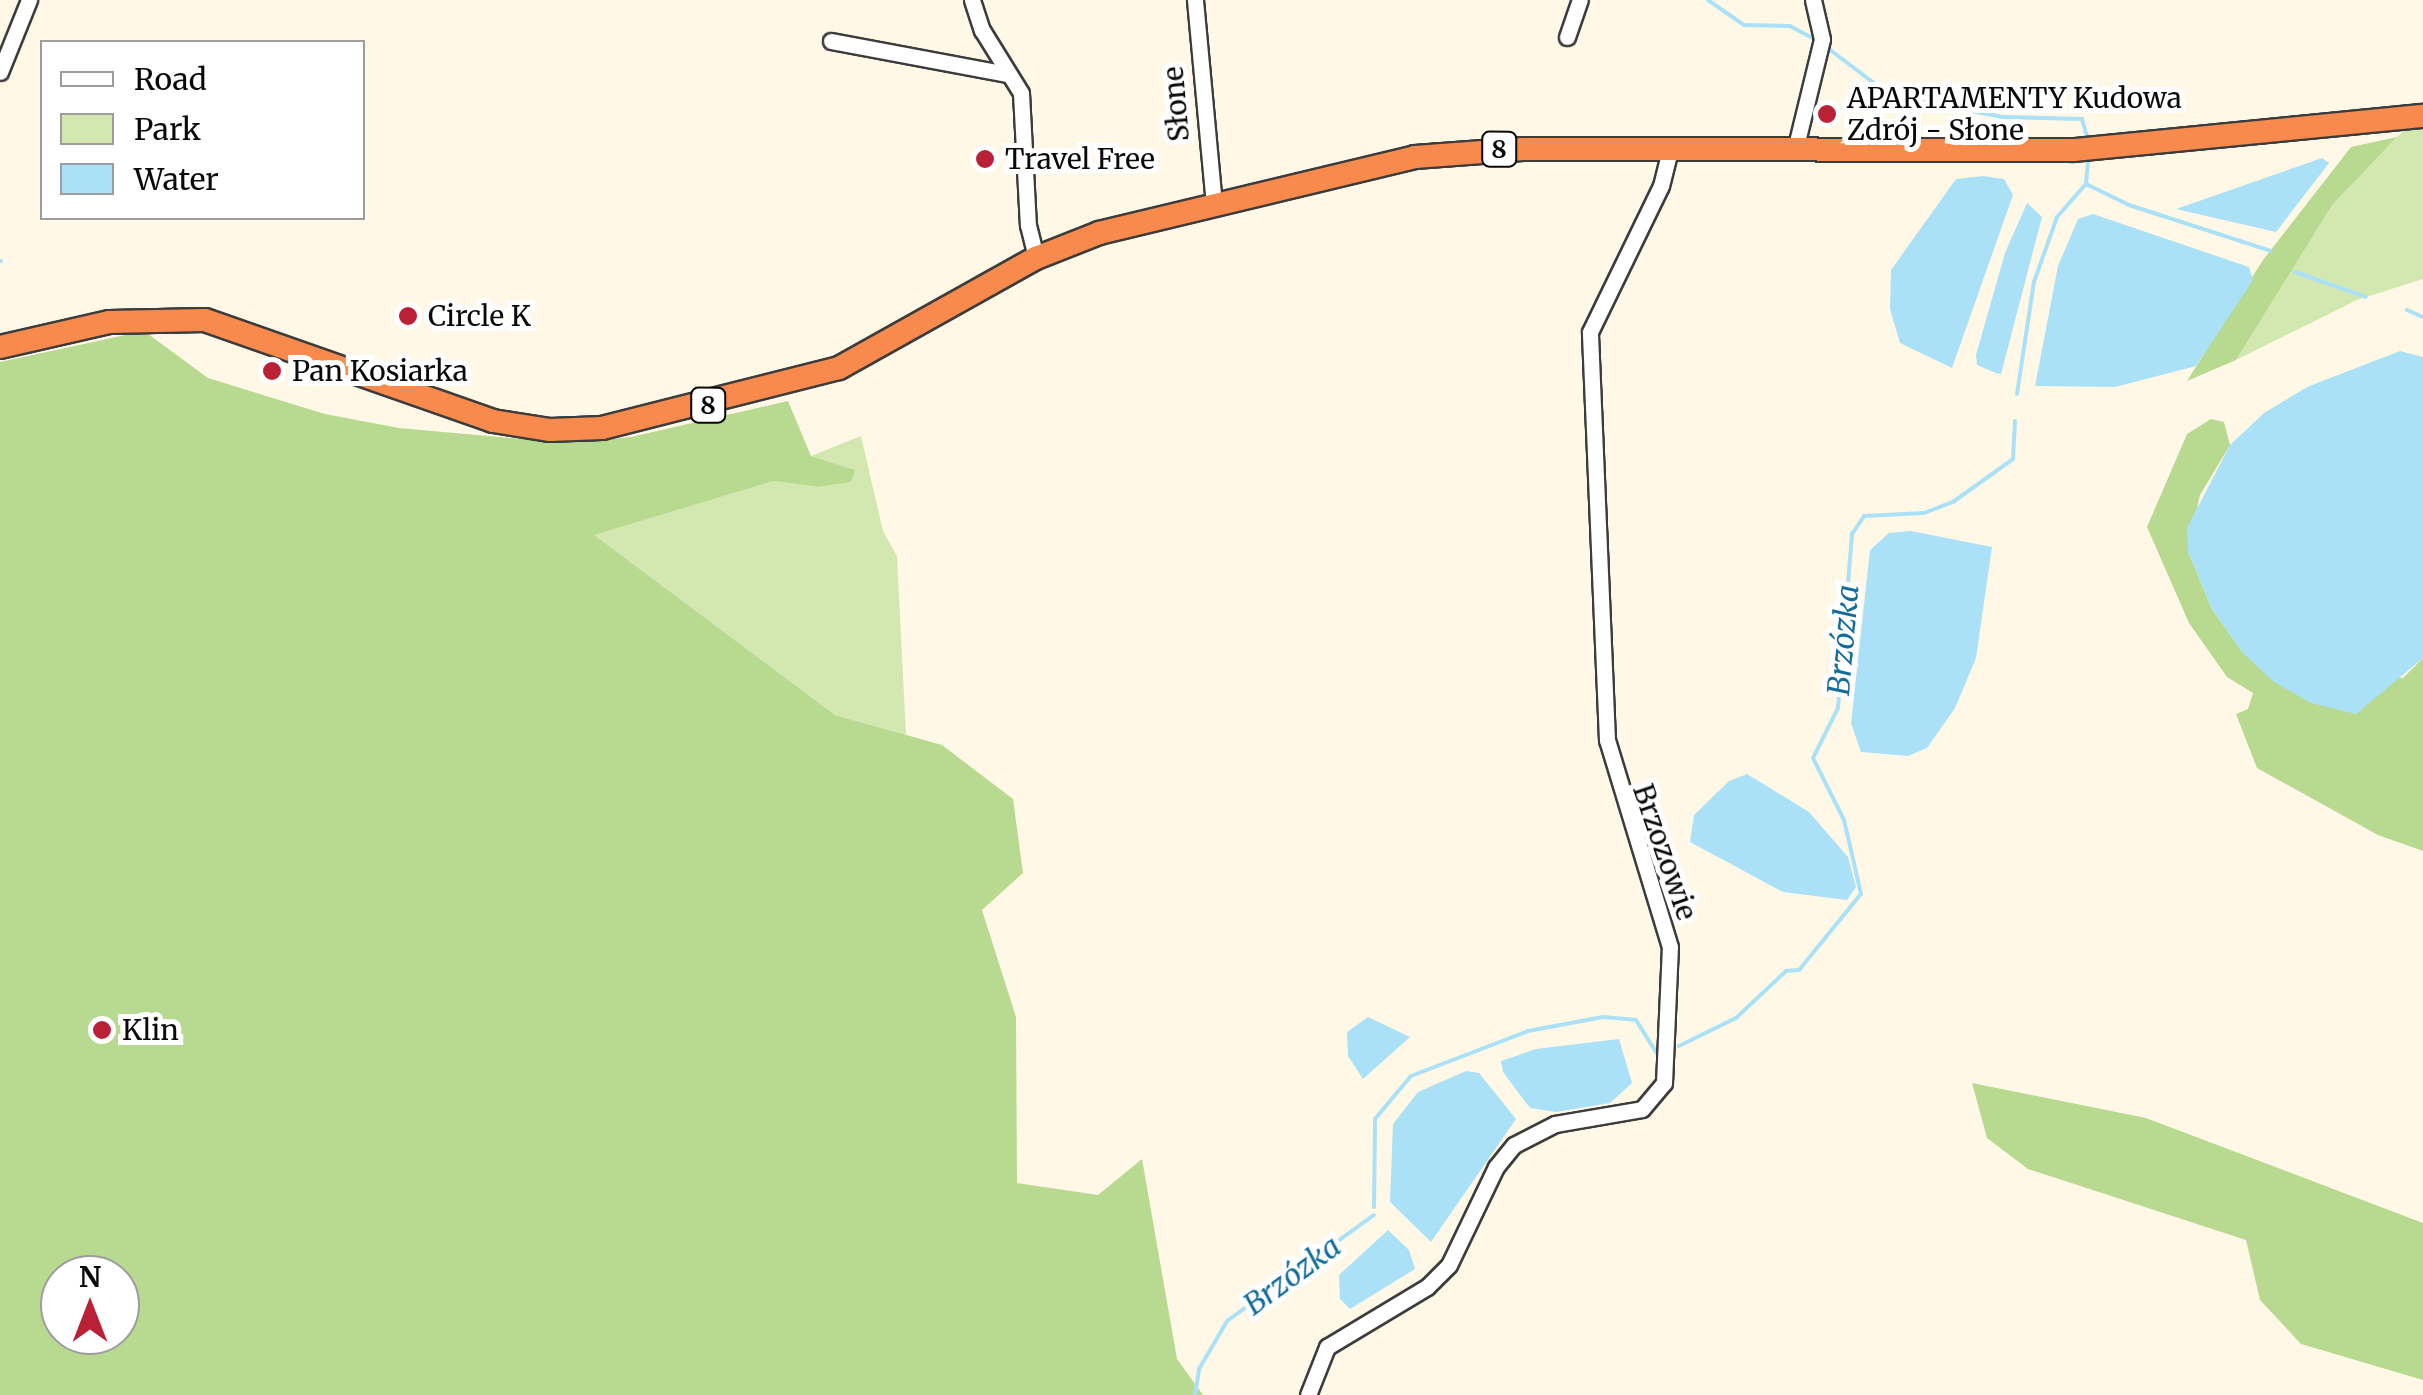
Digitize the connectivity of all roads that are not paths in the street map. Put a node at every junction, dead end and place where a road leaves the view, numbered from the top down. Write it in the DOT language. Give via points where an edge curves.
graph roads {
  1 [pos="29,0"];
  2 [pos="972,0"];
  3 [pos="1195,0"];
  4 [pos="1580,0"];
  5 [pos="1814,0"];
  6 [pos="1566,37"];
  7 [pos="830,41"];
  8 [pos="0,72"];
  9 [pos="1007,74"];
  10 [pos="2423,116"];
  11 [pos="1670,149"];
  12 [pos="1795,150"];
  13 [pos="1214,203"];
  14 [pos="1036,258"];
  15 [pos="4,347"];
  16 [pos="1308,1395"];
  1 -- 8 [label="street"];
  2 -- 9 [label="street"];
  3 -- 13 [label="street, Słone"];
  4 -- 6 [label="street"];
  5 -- 12 [label="street" via="1822,39"];
  7 -- 9 [label="street"];
  9 -- 14 [label="street" via="1026,114 1028,225"];
  10 -- 12 [label="highway, 8" via="2096,149"];
  11 -- 12 [label="highway, 8"];
  11 -- 13 [label="highway, 8" via="1439,154"];
  11 -- 16 [label="street, Brzozowie" via="1661,186 1590,332 1606,740 1670,947 1664,1082 1642,1109 1554,1124 1514,1146 1449,1265 1427,1288 1327,1347"];
  13 -- 14 [label="highway, 8" via="1098,233"];
  14 -- 15 [label="highway, 8" via="823,374 588,430 493,421 205,320 109,322"];
}
